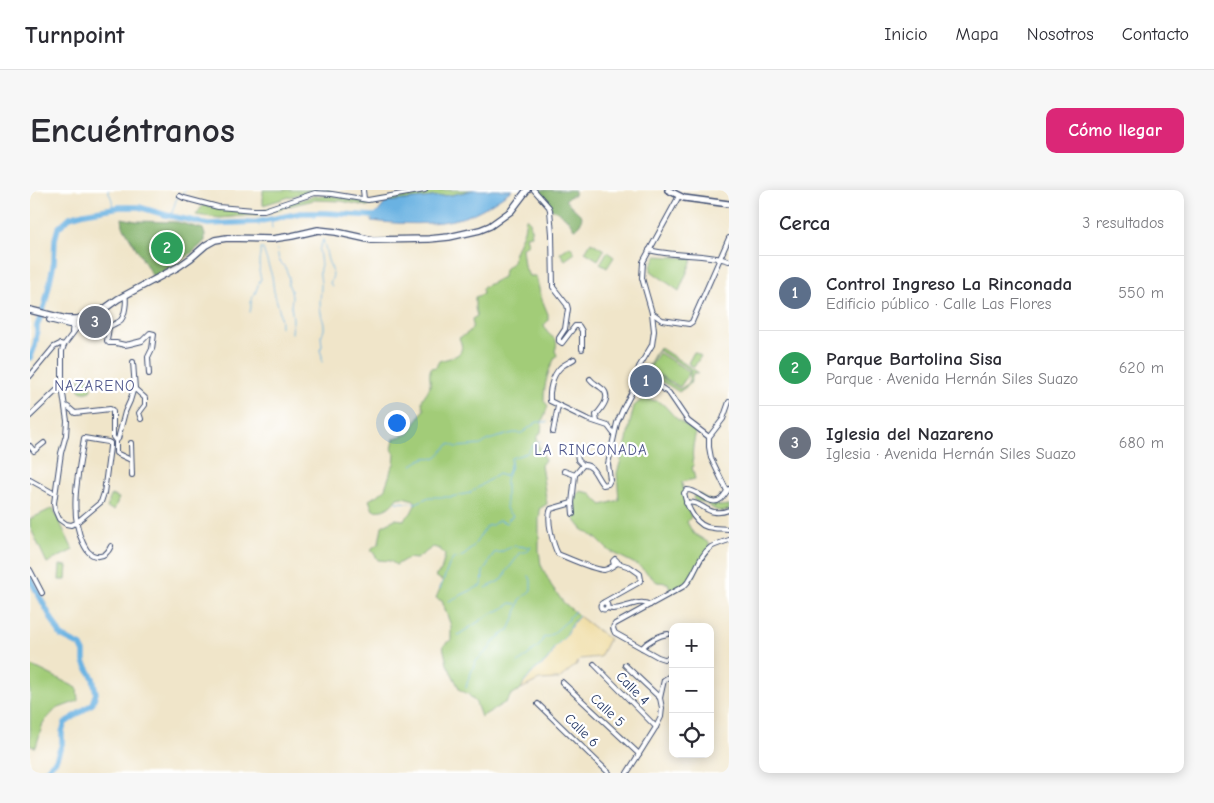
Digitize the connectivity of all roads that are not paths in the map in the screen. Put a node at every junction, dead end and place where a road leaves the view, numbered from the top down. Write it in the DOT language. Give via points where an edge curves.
graph roads {
  1 [pos="363,190"];
  2 [pos="388,190"];
  3 [pos="425,190"];
  4 [pos="527,190"];
  5 [pos="534,190"];
  6 [pos="668,190"];
  7 [pos="683,190"];
  8 [pos="332,192"];
  9 [pos="180,196"];
  10 [pos="678,196"];
  11 [pos="390,197"];
  12 [pos="364,199"];
  13 [pos="729,204"];
  14 [pos="729,238"];
  15 [pos="650,250"];
  16 [pos="720,258"];
  17 [pos="729,261"];
  18 [pos="125,296"];
  19 [pos="31,310"];
  20 [pos="652,313"];
  21 [pos="49,317"];
  22 [pos="662,320"];
  23 [pos="77,322"];
  24 [pos="655,328"];
  25 [pos="64,345"];
  26 [pos="582,349"];
  27 [pos="574,359"];
  28 [pos="133,362"];
  29 [pos="638,372"];
  30 [pos="149,374"];
  31 [pos="30,376"];
  32 [pos="590,379"];
  33 [pos="62,387"];
  34 [pos="135,388"];
  35 [pos="729,402"];
  36 [pos="65,406"];
  37 [pos="558,406"];
  38 [pos="596,415"];
  39 [pos="30,416"];
  40 [pos="141,419"];
  41 [pos="588,419"];
  42 [pos="597,422"];
  43 [pos="617,423"];
  44 [pos="608,426"];
  45 [pos="553,432"];
  46 [pos="614,434"];
  47 [pos="709,437"];
  48 [pos="116,441"];
  49 [pos="44,443"];
  50 [pos="131,443"];
  51 [pos="30,446"];
  52 [pos="577,454"];
  53 [pos="131,460"];
  54 [pos="582,465"];
  55 [pos="564,471"];
  56 [pos="132,475"];
  57 [pos="575,475"];
  58 [pos="30,480"];
  59 [pos="728,490"];
  60 [pos="55,494"];
  61 [pos="572,503"];
  62 [pos="686,503"];
  63 [pos="729,510"];
  64 [pos="573,514"];
  65 [pos="76,523"];
  66 [pos="729,529"];
  67 [pos="729,540"];
  68 [pos="111,546"];
  69 [pos="30,570"];
  70 [pos="42,593"];
  71 [pos="650,605"];
  72 [pos="668,634"];
  73 [pos="642,648"];
  74 [pos="669,658"];
  75 [pos="594,664"];
  76 [pos="625,665"];
  77 [pos="669,677"];
  78 [pos="562,682"];
  79 [pos="660,698"];
  80 [pos="538,704"];
  81 [pos="656,727"];
  82 [pos="638,754"];
  83 [pos="609,773"];
  84 [pos="627,773"];
  1 -- 12 [label="street"];
  2 -- 11 [label="street"];
  3 -- 11 [label="street"];
  4 -- 18 [label="main road" via="511,211 494,223 480,230 449,237 372,240 318,230 272,239 220,239 210,242 178,266"];
  5 -- 26 [label="street" via="549,206 552,287 568,309 559,342 563,342 574,326 579,326"];
  6 -- 10 [label="main road"];
  7 -- 10 [label="main road"];
  8 -- 9 [label="street" via="309,194 264,210 218,207"];
  8 -- 12 [label="street"];
  10 -- 13 [label="main road"];
  10 -- 15 [label="street"];
  11 -- 12 [label="street"];
  14 -- 16 [label="street"];
  15 -- 16 [label="street"];
  15 -- 20 [label="street" via="642,271"];
  16 -- 17 [label="street"];
  16 -- 22 [label="street" via="692,322"];
  18 -- 23 [label="main road" via="93,318"];
  18 -- 30 [label="street" via="127,301 122,318 110,327 107,341 125,345 140,342 150,333 154,334 148,357"];
  19 -- 21 [label="main road"];
  20 -- 22 [label="street"];
  20 -- 24 [label="street"];
  21 -- 23 [label="main road"];
  21 -- 23 [label="street" via="69,325"];
  22 -- 24 [label="street"];
  23 -- 25 [label="street"];
  24 -- 29 [label="street" via="652,345"];
  25 -- 31 [label="street" via="54,347"];
  25 -- 33 [label="street"];
  27 -- 37 [label="street" via="555,374 549,400"];
  28 -- 34 [label="street"];
  29 -- 43 [label="street"];
  29 -- 47 [label="street" via="669,393 688,421"];
  32 -- 38 [label="street" via="604,389 607,396"];
  33 -- 36 [label="street"];
  33 -- 39 [label="street"];
  34 -- 40 [label="street" via="145,398"];
  34 -- 48 [label="street"];
  35 -- 47 [label="street" via="723,419"];
  36 -- 48 [label="street" via="75,414 112,410 113,439"];
  36 -- 60 [label="street" via="67,427"];
  37 -- 41 [label="street"];
  37 -- 45 [label="street"];
  38 -- 41 [label="street"];
  38 -- 42 [label="street"];
  41 -- 42 [label="street"];
  42 -- 44 [label="street"];
  43 -- 44 [label="street"];
  43 -- 46 [label="street"];
  44 -- 46 [label="street"];
  46 -- 54 [label="street" via="608,484 603,485 592,468"];
  47 -- 59 [label="street" via="711,458"];
  48 -- 53 [label="street" via="116,453"];
  49 -- 51 [label="street" via="34,451"];
  50 -- 53 [label="street"];
  52 -- 54 [label="street"];
  53 -- 56 [label="street"];
  54 -- 57 [label="street"];
  55 -- 57 [label="street"];
  57 -- 61 [label="street"];
  58 -- 60 [label="street"];
  59 -- 62 [label="street" via="722,498 714,501 688,490 684,493"];
  60 -- 65 [label="street" via="55,510 59,519 68,525"];
  61 -- 64 [label="street"];
  61 -- 71 [label="street" via="549,512 556,551 599,569 616,564 630,567 638,572 641,580 607,605 640,602"];
  62 -- 63 [label="street" via="692,502 717,513"];
  62 -- 66 [label="street" via="695,519 703,524"];
  65 -- 65 [label="street" via="103,498 110,443 84,438 75,506"];
  65 -- 68 [label="street" via="89,553 102,556"];
  67 -- 71 [label="street" via="709,548 688,583"];
  69 -- 70 [label="street"];
  71 -- 73 [label="street" via="613,628 615,633"];
  72 -- 73 [label="street" via="662,634"];
  73 -- 74 [label="street" via="658,657"];
  75 -- 81 [label="street, Calle 4"];
  76 -- 79 [label="street"];
  77 -- 79 [label="street" via="664,680"];
  78 -- 82 [label="street, Calle 5"];
  79 -- 81 [label="street" via="662,708"];
  80 -- 83 [label="street, Calle 6"];
  81 -- 82 [label="street"];
  82 -- 84 [label="street"];
}
